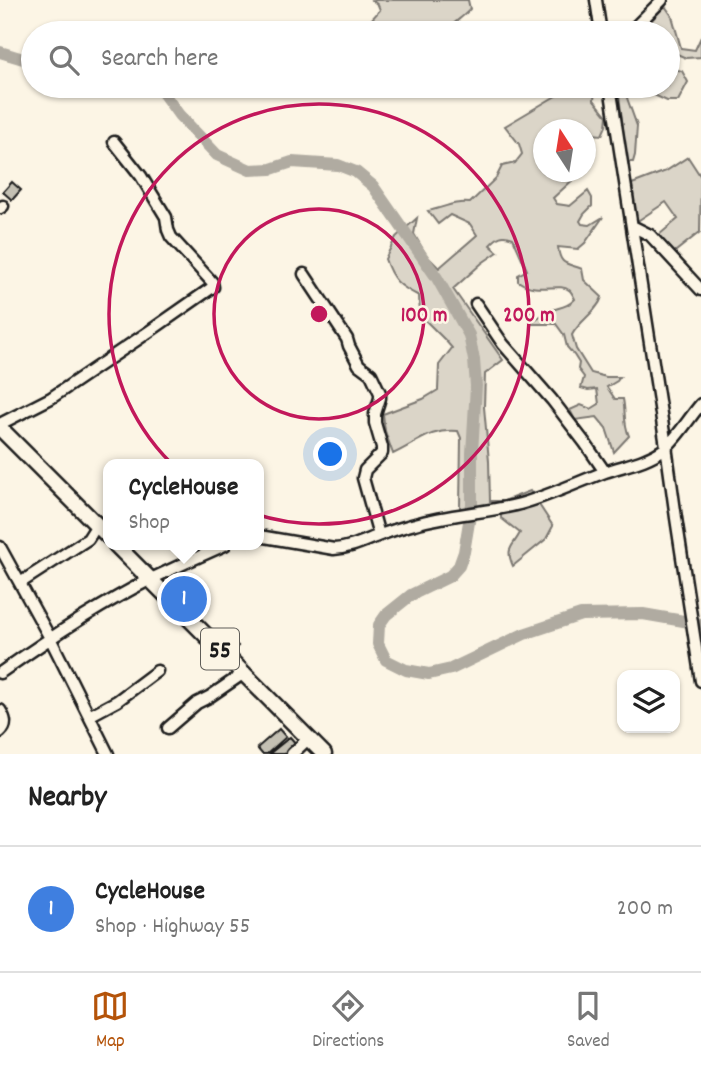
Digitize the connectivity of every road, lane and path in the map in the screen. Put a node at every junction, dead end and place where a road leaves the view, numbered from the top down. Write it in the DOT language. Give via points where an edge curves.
graph roads {
  1 [pos="596,0"];
  2 [pos="662,0"];
  3 [pos="599,21"];
  4 [pos="641,21"];
  5 [pos="612,98"];
  6 [pos="114,142"];
  7 [pos="632,226"];
  8 [pos="304,274"];
  9 [pos="701,290"];
  10 [pos="476,304"];
  11 [pos="701,404"];
  12 [pos="0,426"];
  13 [pos="666,446"];
  14 [pos="605,472"];
  15 [pos="97,525"];
  16 [pos="103,531"];
  17 [pos="379,535"];
  18 [pos="264,537"];
  19 [pos="0,547"];
  20 [pos="121,550"];
  21 [pos="214,550"];
  22 [pos="150,580"];
  23 [pos="20,583"];
  24 [pos="50,638"];
  25 [pos="157,671"];
  26 [pos="0,673"];
  27 [pos="244,673"];
  28 [pos="701,681"];
  29 [pos="0,710"];
  30 [pos="89,716"];
  31 [pos="168,729"];
  32 [pos="0,732"];
  33 [pos="309,738"];
  34 [pos="108,754"];
  35 [pos="292,754"];
  36 [pos="324,754"];
  1 -- 3 [label="street"];
  2 -- 4 [label="street"];
  5 -- 7 [label="street"];
  6 -- 12 [label="street" via="166,217 171,237 213,287 51,398"];
  7 -- 9 [label="street" via="650,235"];
  7 -- 13 [label="street"];
  8 -- 17 [label="street" via="380,393 375,423 382,453 363,478"];
  10 -- 14 [label="street" via="496,336 552,400"];
  11 -- 13 [label="street"];
  12 -- 15 [label="highway"];
  13 -- 14 [label="street" via="650,457"];
  13 -- 28 [label="street"];
  14 -- 17 [label="street" via="496,510"];
  15 -- 16 [label="highway"];
  15 -- 23 [label="street" via="88,540"];
  17 -- 18 [label="street" via="334,549"];
  19 -- 23 [label="street"];
  20 -- 22 [label="highway, 55"];
  21 -- 22 [label="street"];
  22 -- 24 [label="street"];
  22 -- 27 [label="highway, 55"];
  23 -- 24 [label="street"];
  24 -- 26 [label="street"];
  24 -- 30 [label="street"];
  25 -- 30 [label="street"];
  27 -- 31 [label="street" via="197,703"];
  27 -- 33 [label="highway, 55"];
  29 -- 32 [label="street" via="5,720"];
  30 -- 34 [label="street"];
  33 -- 35 [label="street"];
  33 -- 36 [label="highway, 55"];
}
